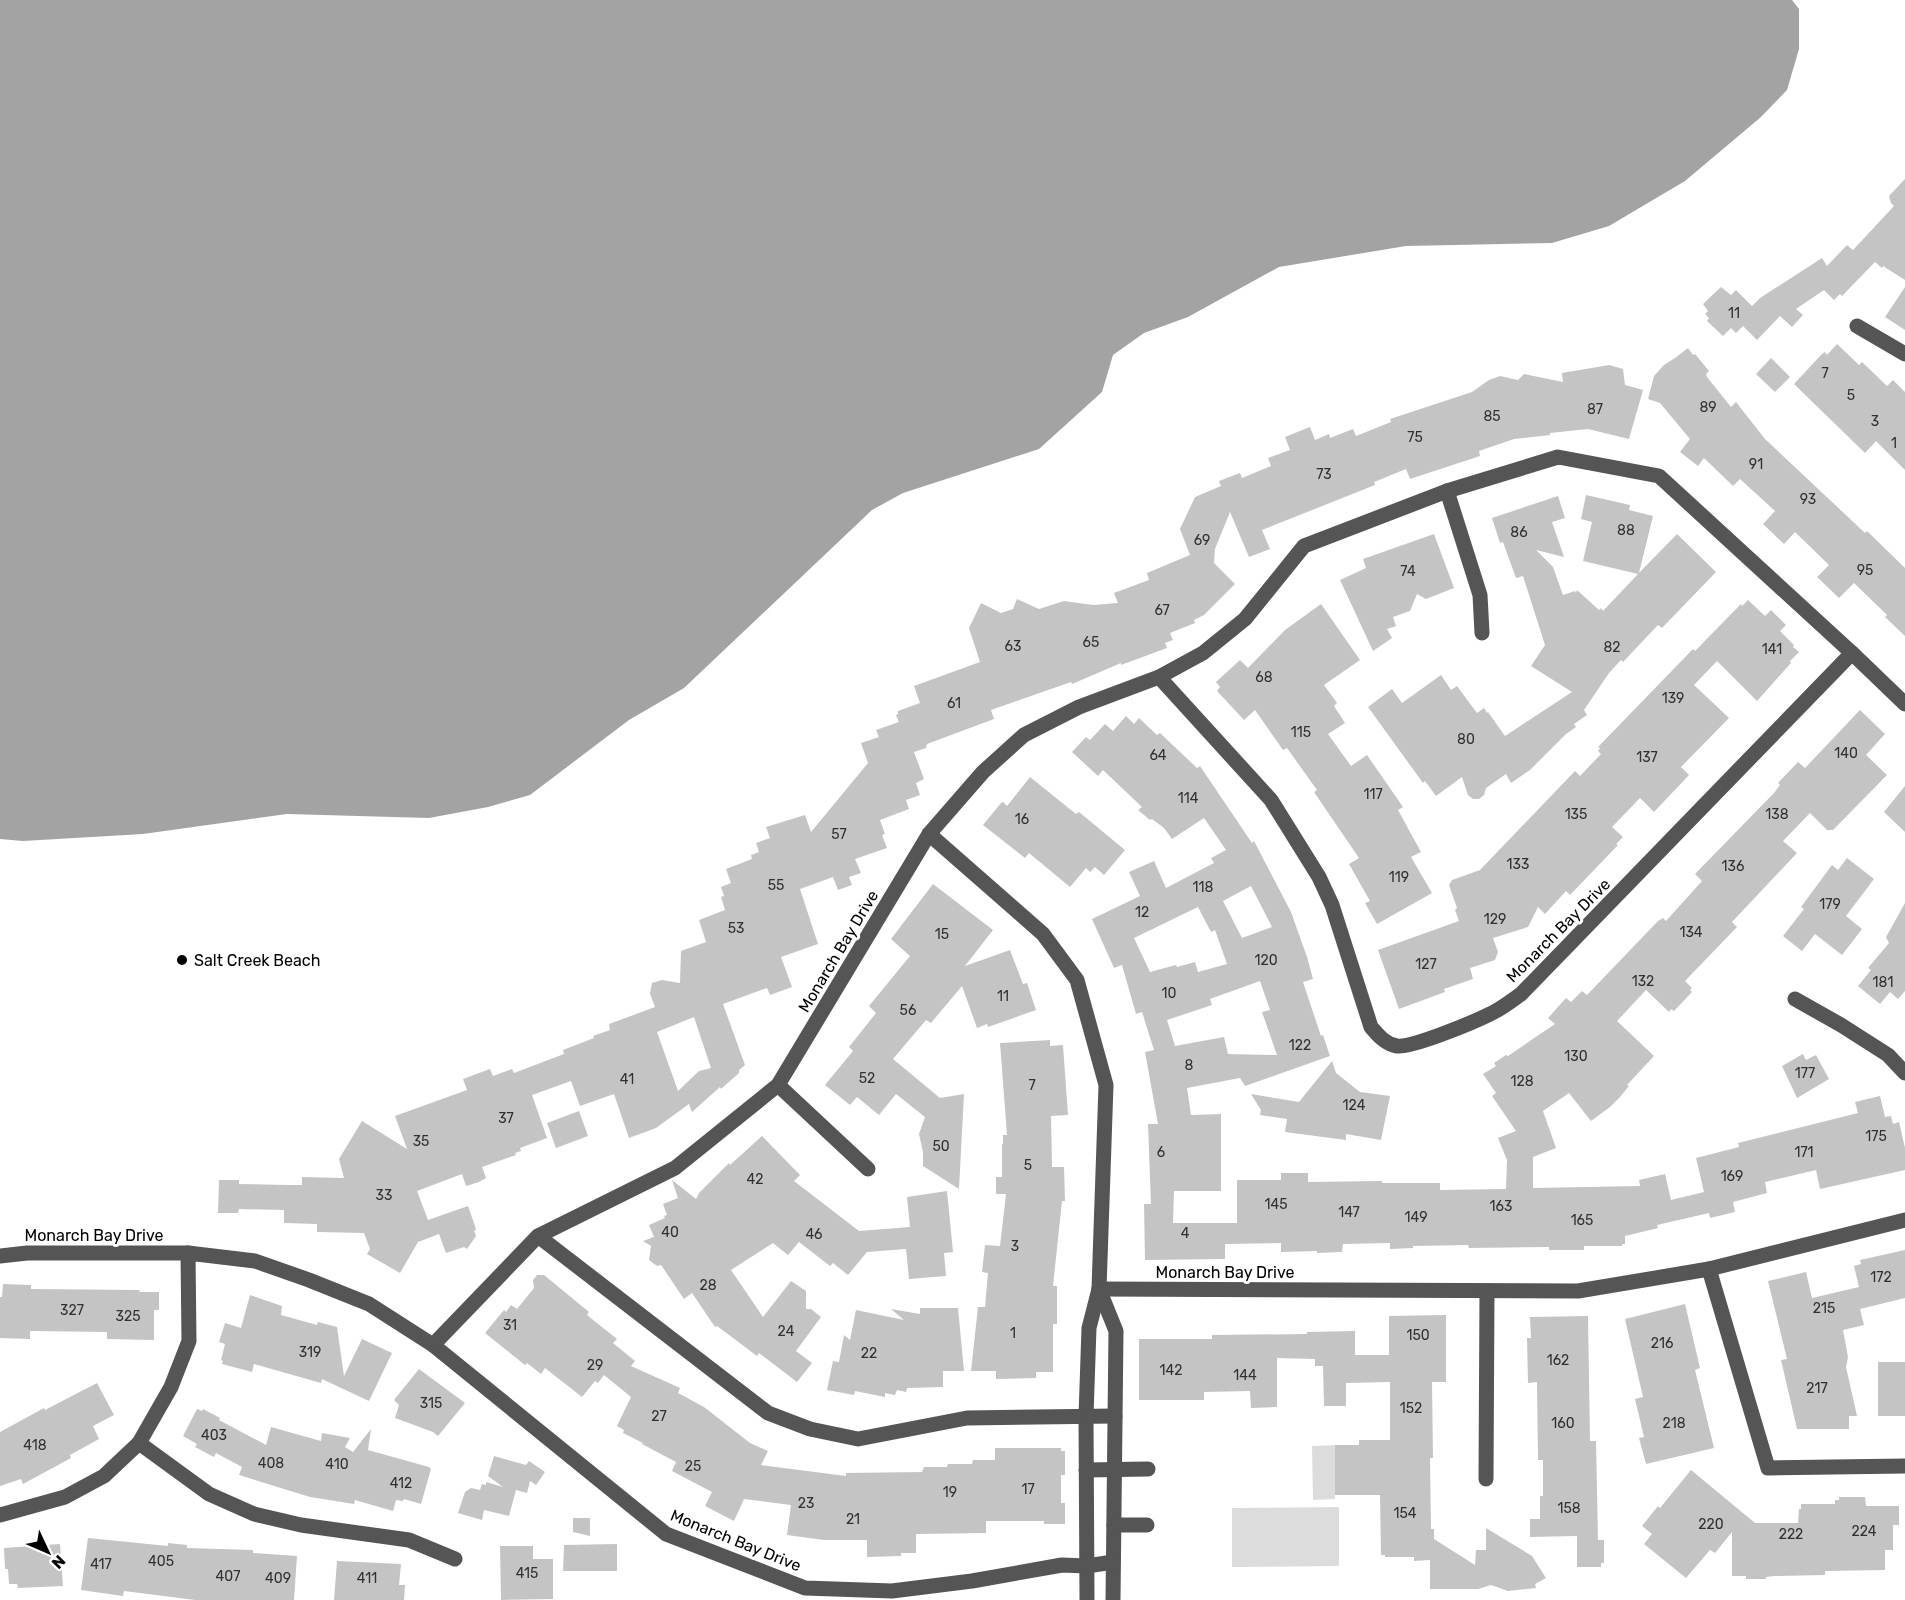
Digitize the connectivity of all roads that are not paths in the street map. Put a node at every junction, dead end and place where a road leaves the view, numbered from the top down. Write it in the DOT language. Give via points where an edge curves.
graph roads {
  1 [pos="1857,326"];
  2 [pos="1905,354"];
  3 [pos="1448,491"];
  4 [pos="1482,633"];
  5 [pos="1852,653"];
  6 [pos="1159,677"];
  7 [pos="1905,704"];
  8 [pos="929,834"];
  9 [pos="1795,999"];
  10 [pos="1905,1073"];
  11 [pos="778,1085"];
  12 [pos="868,1169"];
  13 [pos="1905,1220"];
  14 [pos="538,1236"];
  15 [pos="188,1253"];
  16 [pos="0,1256"];
  17 [pos="1709,1269"];
  18 [pos="1100,1289"];
  19 [pos="1487,1291"];
  20 [pos="433,1345"];
  21 [pos="1086,1416"];
  22 [pos="1115,1416"];
  23 [pos="139,1443"];
  24 [pos="1905,1466"];
  25 [pos="1115,1468"];
  26 [pos="1148,1469"];
  27 [pos="1086,1470"];
  28 [pos="1486,1479"];
  29 [pos="0,1515"];
  30 [pos="1114,1525"];
  31 [pos="1147,1525"];
  32 [pos="454,1559"];
  33 [pos="1113,1562"];
  34 [pos="1087,1566"];
  35 [pos="1087,1600"];
  36 [pos="1113,1600"];
  1 -- 2 [label="street"];
  3 -- 4 [label="street" via="1480,595"];
  3 -- 5 [label="street, Monarch Bay Drive" via="1558,457 1659,476"];
  3 -- 6 [label="street, Monarch Bay Drive" via="1304,546 1245,619 1203,653"];
  5 -- 6 [label="street, Monarch Bay Drive" via="1521,994 1491,1014 1408,1046 1387,1043 1371,1027 1326,891 1285,821 1256,783"];
  5 -- 7 [label="street, Monarch Bay Drive"];
  6 -- 8 [label="street, Monarch Bay Drive" via="1079,707 1024,735 983,772"];
  8 -- 11 [label="street, Monarch Bay Drive"];
  8 -- 18 [label="street" via="1043,934 1077,980 1106,1085"];
  9 -- 10 [label="street" via="1888,1055"];
  11 -- 12 [label="street"];
  11 -- 14 [label="street, Monarch Bay Drive" via="675,1168"];
  13 -- 17 [label="street, Monarch Bay Drive"];
  14 -- 20 [label="street, Monarch Bay Drive"];
  14 -- 21 [label="street" via="768,1413 810,1430 858,1438 967,1418"];
  15 -- 16 [label="street, Monarch Bay Drive"];
  15 -- 20 [label="street, Monarch Bay Drive" via="255,1261 309,1280 369,1304"];
  15 -- 23 [label="street" via="189,1341 171,1387"];
  17 -- 19 [label="street, Monarch Bay Drive" via="1578,1291"];
  17 -- 24 [label="street" via="1768,1468"];
  18 -- 19 [label="street, Monarch Bay Drive"];
  18 -- 21 [label="street" via="1089,1328"];
  18 -- 22 [label="street" via="1116,1331"];
  19 -- 28 [label="street"];
  20 -- 34 [label="street, Monarch Bay Drive" via="666,1534 805,1588 892,1591 1062,1565"];
  21 -- 22 [label="street"];
  21 -- 27 [label="street"];
  22 -- 25 [label="street"];
  23 -- 29 [label="street" via="104,1476 65,1497"];
  23 -- 32 [label="street" via="208,1494 254,1514 301,1525 408,1540"];
  25 -- 26 [label="street"];
  25 -- 27 [label="street"];
  25 -- 30 [label="street"];
  27 -- 34 [label="street"];
  30 -- 31 [label="street"];
  30 -- 33 [label="street"];
  33 -- 34 [label="street, Monarch Bay Drive"];
  33 -- 36 [label="street"];
  34 -- 35 [label="street"];
}
